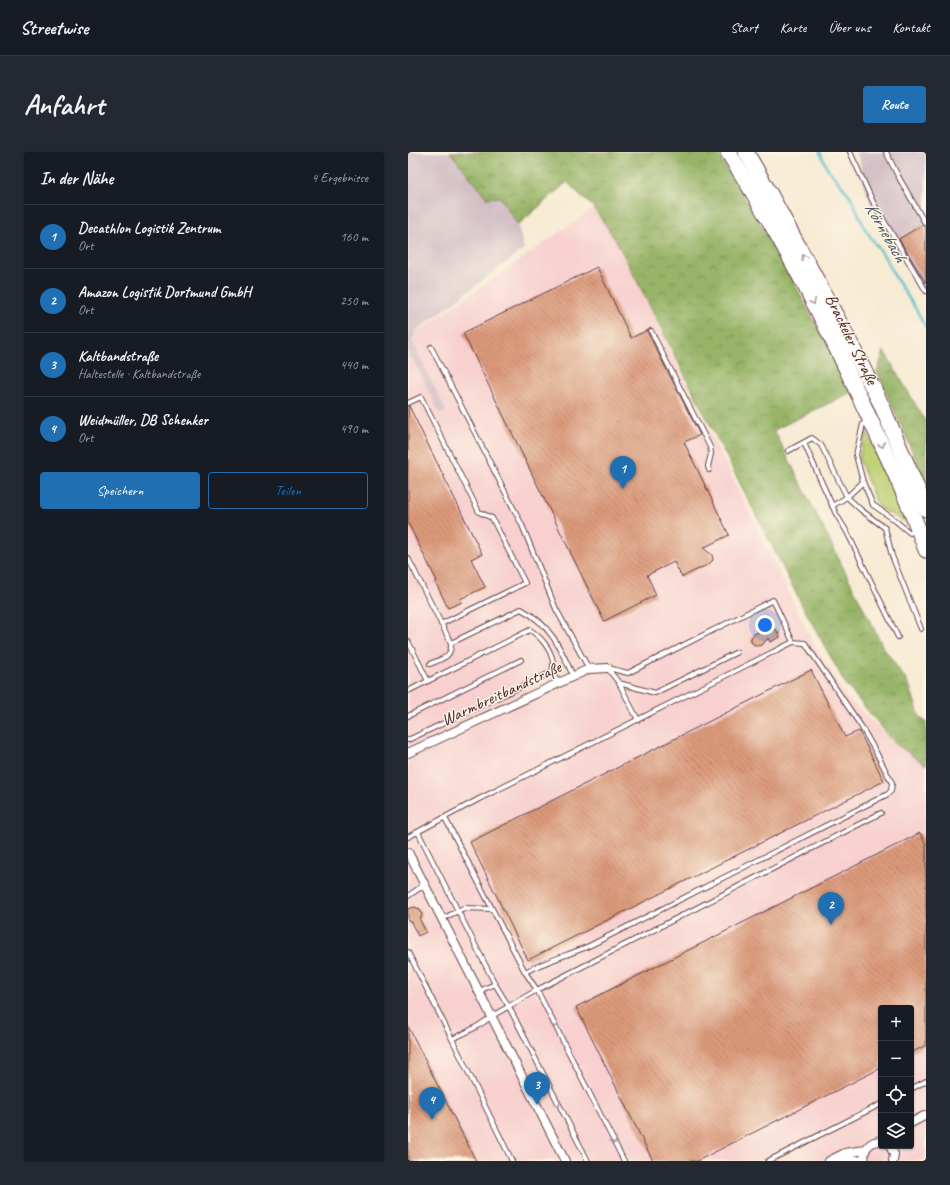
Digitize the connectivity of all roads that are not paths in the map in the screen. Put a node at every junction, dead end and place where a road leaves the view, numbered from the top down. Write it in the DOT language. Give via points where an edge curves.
graph roads {
  1 [pos="719,152"];
  2 [pos="728,152"];
  3 [pos="746,152"];
  4 [pos="753,152"];
  5 [pos="850,152"];
  6 [pos="886,152"];
  7 [pos="770,194"];
  8 [pos="925,223"];
  9 [pos="795,268"];
  10 [pos="926,291"];
  11 [pos="651,331"];
  12 [pos="431,347"];
  13 [pos="408,403"];
  14 [pos="870,419"];
  15 [pos="804,443"];
  16 [pos="788,451"];
  17 [pos="709,470"];
  18 [pos="863,482"];
  19 [pos="847,497"];
  20 [pos="832,506"];
  21 [pos="926,510"];
  22 [pos="918,530"];
  23 [pos="926,550"];
  24 [pos="408,558"];
  25 [pos="441,624"];
  26 [pos="921,629"];
  27 [pos="898,637"];
  28 [pos="408,641"];
  29 [pos="793,642"];
  30 [pos="451,643"];
  31 [pos="737,652"];
  32 [pos="522,660"];
  33 [pos="430,664"];
  34 [pos="608,668"];
  35 [pos="589,669"];
  36 [pos="552,672"];
  37 [pos="573,676"];
  38 [pos="428,681"];
  39 [pos="558,683"];
  40 [pos="619,683"];
  41 [pos="408,691"];
  42 [pos="408,716"];
  43 [pos="638,720"];
  44 [pos="408,740"];
  45 [pos="408,753"];
  46 [pos="881,813"];
  47 [pos="445,818"];
  48 [pos="418,832"];
  49 [pos="408,838"];
  50 [pos="408,852"];
  51 [pos="425,884"];
  52 [pos="408,896"];
  53 [pos="492,910"];
  54 [pos="459,911"];
  55 [pos="442,919"];
  56 [pos="408,952"];
  57 [pos="525,972"];
  58 [pos="495,984"];
  59 [pos="538,990"];
  60 [pos="479,991"];
  61 [pos="509,1007"];
  62 [pos="492,1016"];
  63 [pos="452,1039"];
  64 [pos="926,1082"];
  65 [pos="914,1088"];
  66 [pos="878,1106"];
  67 [pos="926,1115"];
  68 [pos="914,1121"];
  69 [pos="878,1141"];
  70 [pos="893,1149"];
  71 [pos="865,1150"];
  72 [pos="830,1160"];
  73 [pos="512,1161"];
  74 [pos="565,1161"];
  75 [pos="588,1161"];
  76 [pos="624,1161"];
  77 [pos="768,1161"];
  78 [pos="861,1161"];
  79 [pos="865,1161"];
  80 [pos="893,1161"];
  1 -- 9 [label="highway" via="767,232"];
  2 -- 9 [label="highway, Brackeler Straße"];
  3 -- 7 [label="highway, Brackeler Straße"];
  4 -- 7 [label="highway"];
  5 -- 10 [label="lane" via="874,204"];
  6 -- 8 [label="lane"];
  21 -- 7 [label="highway, Brackeler Straße, one-way" via="843,328"];
  9 -- 14 [label="highway, Brackeler Straße, one-way"];
  11 -- 17 [label="lane" via="710,447"];
  12 -- 35 [label="lane" via="522,525 556,609"];
  13 -- 25 [label="lane" via="421,397 479,512 492,518 525,583"];
  14 -- 18 [label="lane" via="862,424 856,455"];
  14 -- 22 [label="highway, Brackeler Straße, one-way"];
  15 -- 16 [label="lane"];
  15 -- 19 [label="lane" via="812,438 821,445"];
  15 -- 20 [label="lane"];
  18 -- 19 [label="lane"];
  18 -- 22 [label="lane" via="873,505 910,533"];
  19 -- 20 [label="lane"];
  19 -- 26 [label="lane" via="885,528 892,556"];
  20 -- 27 [label="lane"];
  22 -- 23 [label="highway, Brackeler Straße"];
  24 -- 25 [label="lane"];
  25 -- 30 [label="lane"];
  28 -- 38 [label="lane"];
  29 -- 34 [label="lane" via="773,600 628,673"];
  29 -- 43 [label="lane"];
  29 -- 57 [label="lane" via="805,643 861,726 892,783 891,791 591,945"];
  30 -- 33 [label="lane" via="448,655"];
  30 -- 37 [label="lane" via="521,609 547,628 560,646"];
  31 -- 40 [label="lane" via="655,693"];
  32 -- 42 [label="lane"];
  34 -- 35 [label="street, Warmbreitbandstraße"];
  34 -- 40 [label="lane"];
  35 -- 37 [label="street, Warmbreitbandstraße"];
  36 -- 38 [label="lane" via="553,662 548,650 537,634 530,630"];
  36 -- 39 [label="lane"];
  36 -- 44 [label="lane"];
  37 -- 39 [label="street, Warmbreitbandstraße"];
  38 -- 41 [label="lane"];
  39 -- 45 [label="street, Warmbreitbandstraße"];
  40 -- 43 [label="lane"];
  43 -- 47 [label="lane"];
  46 -- 59 [label="lane"];
  47 -- 48 [label="lane"];
  47 -- 53 [label="lane"];
  48 -- 49 [label="lane"];
  48 -- 54 [label="lane"];
  50 -- 51 [label="street"];
  51 -- 52 [label="lane"];
  51 -- 55 [label="street"];
  53 -- 54 [label="lane" via="464,908"];
  53 -- 57 [label="lane"];
  54 -- 55 [label="lane"];
  54 -- 58 [label="lane"];
  55 -- 60 [label="street"];
  56 -- 63 [label="lane"];
  57 -- 59 [label="lane"];
  58 -- 60 [label="lane"];
  58 -- 61 [label="lane"];
  59 -- 61 [label="lane"];
  59 -- 76 [label="lane, one-way"];
  60 -- 62 [label="street"];
  61 -- 62 [label="lane"];
  61 -- 75 [label="lane, one-way"];
  62 -- 63 [label="lane"];
  62 -- 74 [label="street"];
  63 -- 73 [label="lane"];
  64 -- 65 [label="lane"];
  66 -- 77 [label="lane"];
  67 -- 68 [label="street"];
  69 -- 71 [label="street" via="872,1142"];
  70 -- 80 [label="street"];
  71 -- 72 [label="street" via="845,1153"];
  71 -- 79 [label="street"];
  72 -- 78 [label="street"];
}
